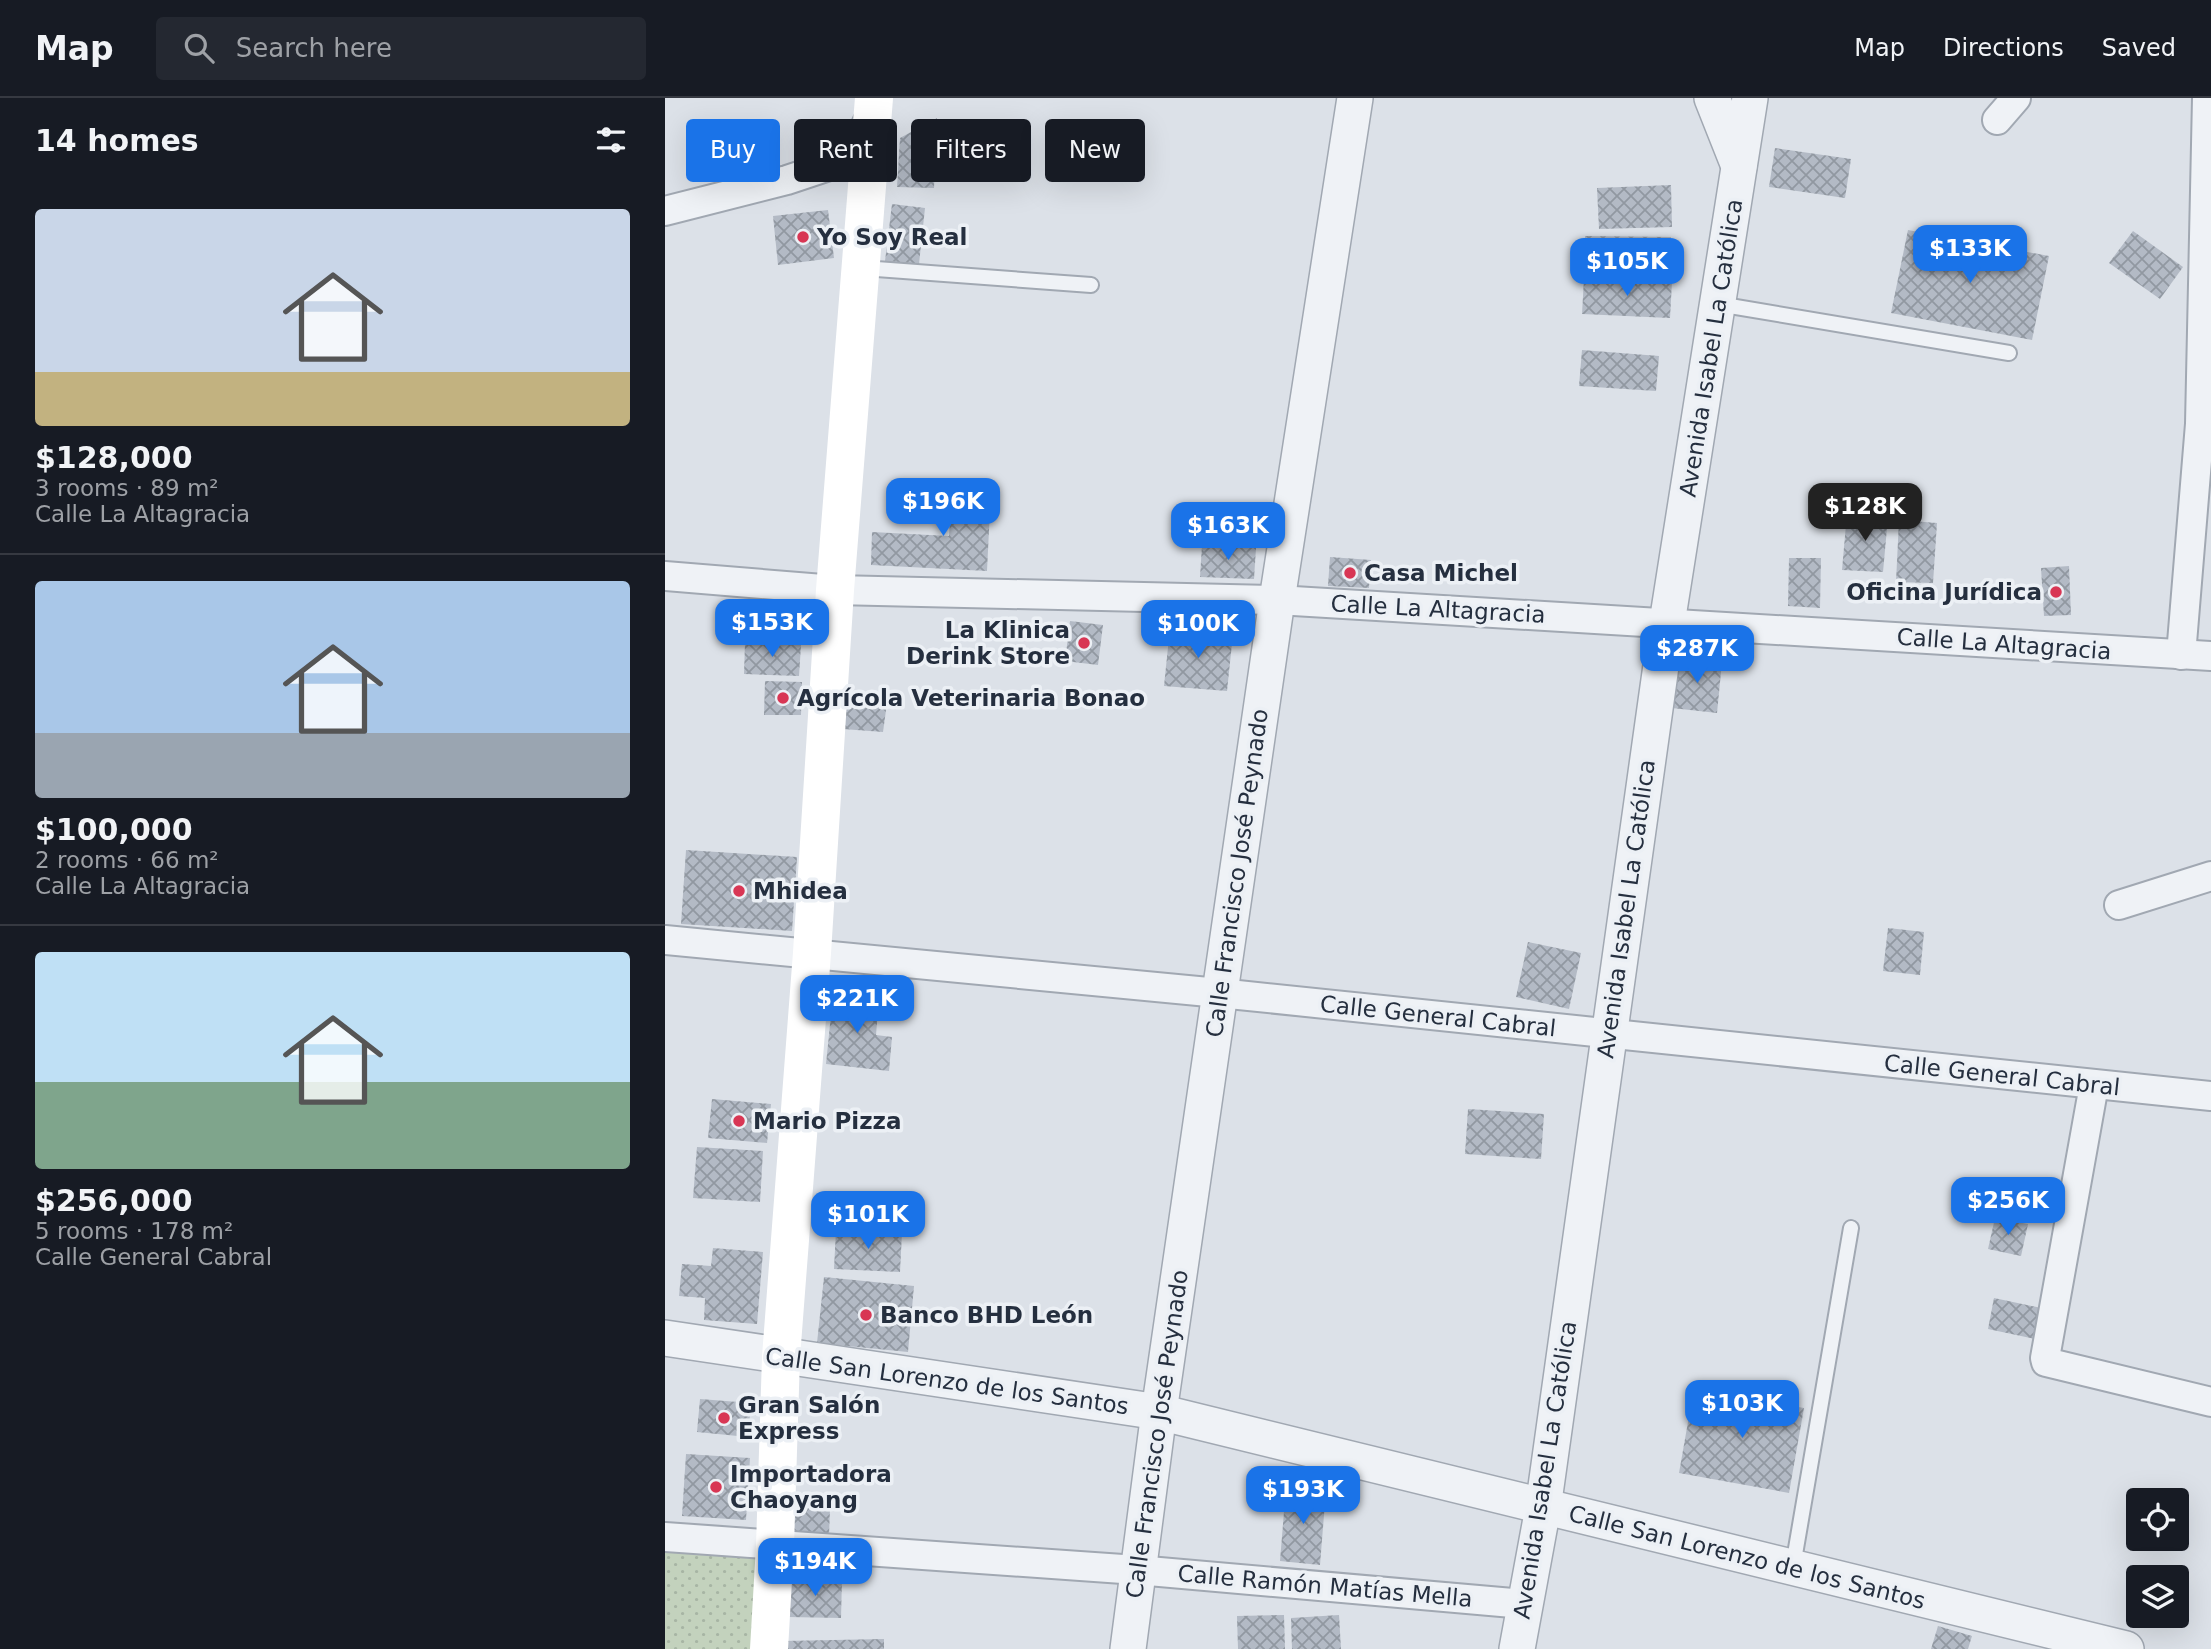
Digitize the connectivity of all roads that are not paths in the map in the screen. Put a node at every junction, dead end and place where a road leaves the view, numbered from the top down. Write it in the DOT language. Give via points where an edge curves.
graph roads {
  1 [pos="1355,98"];
  2 [pos="1712,98"];
  3 [pos="1750,98"];
  4 [pos="2016,98"];
  5 [pos="2208,99"];
  6 [pos="879,101"];
  7 [pos="1997,120"];
  8 [pos="1740,170"];
  9 [pos="665,211"];
  10 [pos="861,268"];
  11 [pos="1091,285"];
  12 [pos="1718,304"];
  13 [pos="2009,353"];
  14 [pos="665,576"];
  15 [pos="835,590"];
  16 [pos="1277,600"];
  17 [pos="1667,623"];
  18 [pos="2181,655"];
  19 [pos="2211,656"];
  20 [pos="2211,876"];
  21 [pos="2119,905"];
  22 [pos="665,940"];
  23 [pos="812,953"];
  24 [pos="1219,993"];
  25 [pos="1608,1034"];
  26 [pos="2094,1085"];
  27 [pos="2211,1096"];
  28 [pos="1851,1228"];
  29 [pos="665,1338"];
  30 [pos="781,1357"];
  31 [pos="2211,1402"];
  32 [pos="1159,1412"];
  33 [pos="1543,1508"];
  34 [pos="665,1537"];
  35 [pos="775,1546"];
  36 [pos="1793,1566"];
  37 [pos="1137,1570"];
  38 [pos="1524,1604"];
  39 [pos="769,1649"];
  40 [pos="1128,1649"];
  41 [pos="1517,1649"];
  42 [pos="2126,1649"];
  1 -- 16 [label="street, Calle Francisco José Peynado"];
  2 -- 8 [label="street, Avenida Isabel La Católica"];
  3 -- 8 [label="street, Avenida Isabel La Católica"];
  4 -- 7 [label="street"];
  5 -- 18 [label="street" via="2200,424"];
  6 -- 9 [label="street" via="860,142 844,161"];
  6 -- 10 [label="main road"];
  8 -- 12 [label="street, Avenida Isabel La Católica"];
  10 -- 11 [label="lane"];
  10 -- 15 [label="main road"];
  12 -- 13 [label="lane"];
  12 -- 17 [label="street, Avenida Isabel La Católica"];
  14 -- 15 [label="street, Calle La Altagracia"];
  15 -- 16 [label="street, Calle La Altagracia"];
  15 -- 23 [label="main road"];
  16 -- 17 [label="street, Calle La Altagracia"];
  16 -- 24 [label="street, Calle Francisco José Peynado"];
  17 -- 18 [label="street, Calle La Altagracia"];
  17 -- 25 [label="street, Avenida Isabel La Católica"];
  18 -- 19 [label="street, Calle La Altagracia"];
  20 -- 21 [label="street"];
  22 -- 23 [label="street, Calle General Cabral"];
  23 -- 24 [label="street, Calle General Cabral"];
  23 -- 30 [label="main road"];
  24 -- 25 [label="street, Calle General Cabral"];
  24 -- 32 [label="street, Calle Francisco José Peynado"];
  25 -- 26 [label="street, Calle General Cabral"];
  25 -- 33 [label="street, Avenida Isabel La Católica"];
  26 -- 27 [label="street, Calle General Cabral"];
  26 -- 31 [label="street" via="2046,1362"];
  28 -- 36 [label="lane"];
  29 -- 30 [label="street, Calle San Lorenzo de los Santos"];
  30 -- 32 [label="street, Calle San Lorenzo de los Santos"];
  30 -- 35 [label="main road"];
  32 -- 33 [label="street, Calle San Lorenzo de los Santos"];
  32 -- 37 [label="street, Calle Francisco José Peynado"];
  33 -- 36 [label="street, Calle San Lorenzo de los Santos"];
  33 -- 38 [label="street, Avenida Isabel La Católica"];
  34 -- 35 [label="street, Calle Ramón Matías Mella"];
  35 -- 37 [label="street, Calle Ramón Matías Mella"];
  35 -- 39 [label="main road"];
  36 -- 42 [label="street, Calle San Lorenzo de los Santos"];
  37 -- 38 [label="street, Calle Ramón Matías Mella"];
  37 -- 40 [label="street, Calle Francisco José Peynado"];
  38 -- 41 [label="street, Avenida Isabel La Católica"];
}
